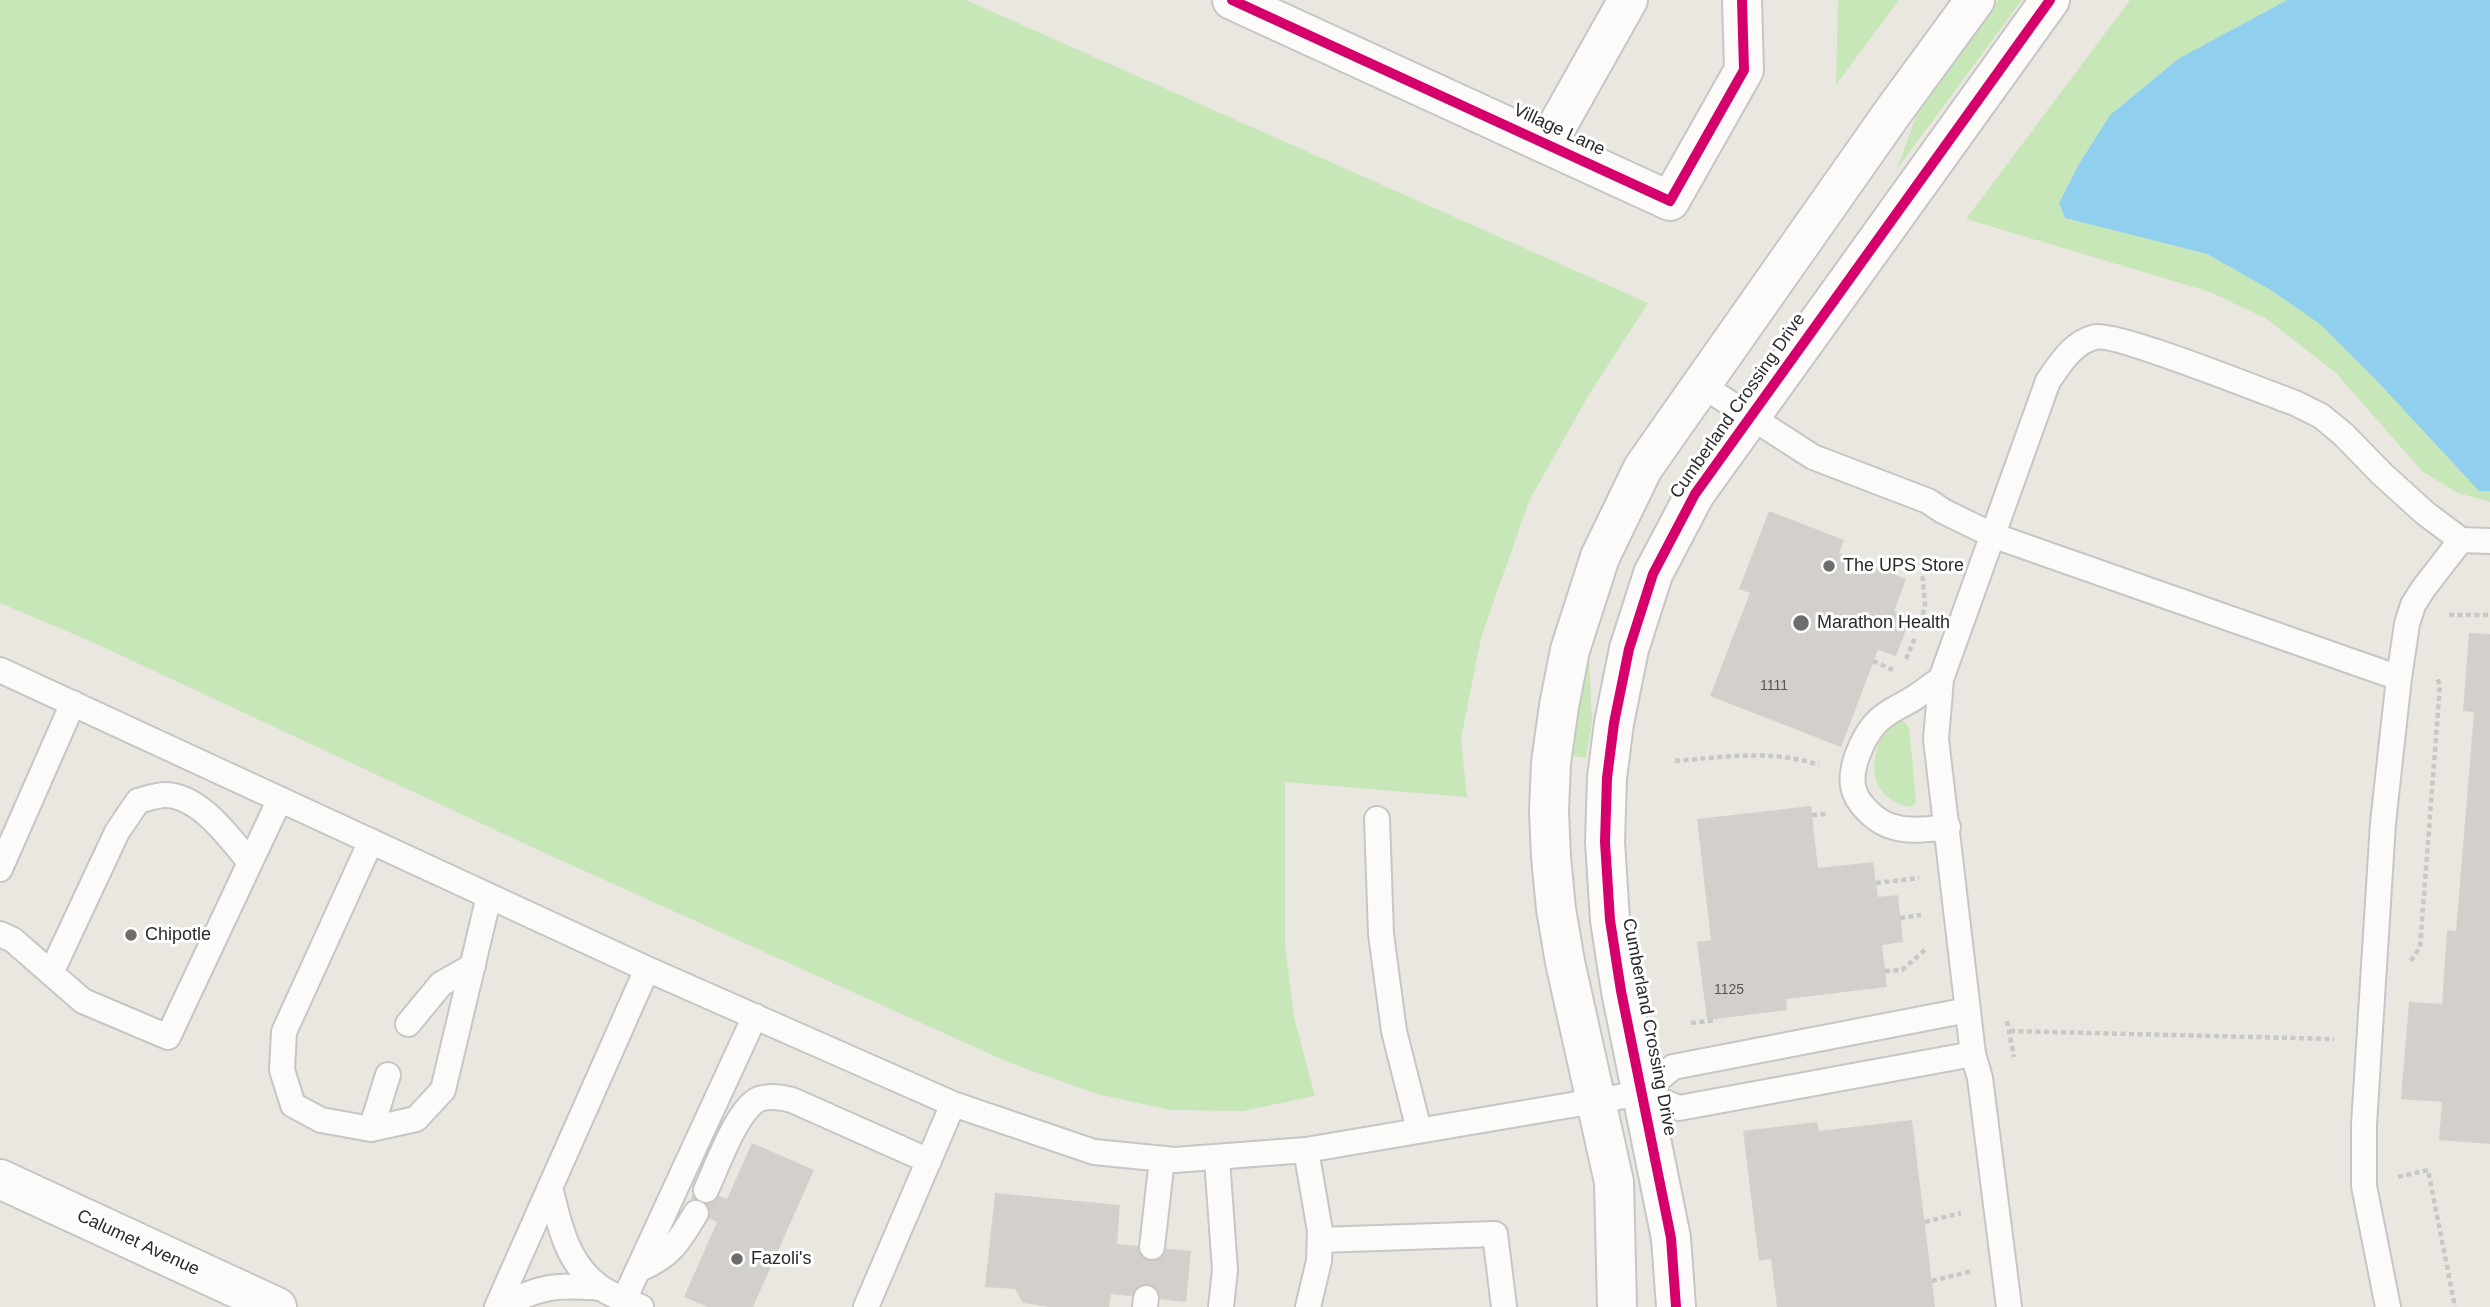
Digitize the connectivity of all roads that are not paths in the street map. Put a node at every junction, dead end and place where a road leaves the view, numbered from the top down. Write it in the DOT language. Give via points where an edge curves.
graph roads {
  1 [pos="1232,0"];
  2 [pos="1628,0"];
  3 [pos="1742,0"];
  4 [pos="1975,0"];
  5 [pos="2050,0"];
  6 [pos="1547,144"];
  7 [pos="1700,384"];
  8 [pos="1748,417"];
  9 [pos="1992,536"];
  10 [pos="2461,540"];
  11 [pos="2490,541"];
  12 [pos="0,670"];
  13 [pos="2399,678"];
  14 [pos="1941,679"];
  15 [pos="73,703"];
  16 [pos="280,799"];
  17 [pos="1377,819"];
  18 [pos="1948,827"];
  19 [pos="371,841"];
  20 [pos="249,860"];
  21 [pos="0,869"];
  22 [pos="489,896"];
  23 [pos="0,934"];
  24 [pos="473,966"];
  25 [pos="647,969"];
  26 [pos="51,973"];
  27 [pos="1968,1010"];
  28 [pos="755,1016"];
  29 [pos="408,1024"];
  30 [pos="1973,1054"];
  31 [pos="388,1075"];
  32 [pos="1642,1093"];
  33 [pos="1597,1101"];
  34 [pos="953,1104"];
  35 [pos="371,1129"];
  36 [pos="1419,1130"];
  37 [pos="1306,1150"];
  38 [pos="1162,1159"];
  39 [pos="1217,1159"];
  40 [pos="929,1161"];
  41 [pos="0,1179"];
  42 [pos="550,1187"];
  43 [pos="706,1190"];
  44 [pos="696,1213"];
  45 [pos="1320,1240"];
  46 [pos="1153,1247"];
  47 [pos="640,1269"];
  48 [pos="601,1288"];
  49 [pos="633,1303"];
  50 [pos="277,1307"];
  51 [pos="499,1307"];
  52 [pos="866,1307"];
  53 [pos="1221,1307"];
  54 [pos="1308,1307"];
  55 [pos="1504,1307"];
  56 [pos="1617,1307"];
  57 [pos="1676,1307"];
  58 [pos="2009,1307"];
  59 [pos="2388,1307"];
  1 -- 6 [label="street, Village Lane"];
  2 -- 6 [label="street, Village Lane"];
  3 -- 6 [label="street, Village Lane" via="1744,70 1670,201"];
  4 -- 7 [label="street"];
  5 -- 8 [label="street, Cumberland Crossing Drive"];
  7 -- 8 [label="lane"];
  7 -- 33 [label="street" via="1643,468 1600,557 1570,650 1550,763 1551,857 1565,962"];
  8 -- 9 [label="lane" via="1814,457 1928,501"];
  8 -- 32 [label="street, Cumberland Crossing Drive" via="1695,494 1653,574 1629,649 1614,723 1605,842 1610,920"];
  9 -- 10 [label="lane" via="2048,381 2071,349 2096,337 2127,342 2321,416 2399,490"];
  9 -- 13 [label="lane"];
  9 -- 14 [label="lane"];
  10 -- 11 [label="lane"];
  10 -- 13 [label="lane" via="2413,605"];
  12 -- 15 [label="lane"];
  13 -- 59 [label="lane" via="2383,823 2364,1125 2364,1186"];
  14 -- 18 [label="lane" via="1936,739"];
  14 -- 18 [label="lane" via="1873,725 1854,768 1853,786 1859,801 1890,827"];
  15 -- 16 [label="lane"];
  15 -- 21 [label="lane"];
  16 -- 19 [label="lane"];
  16 -- 20 [label="lane"];
  17 -- 36 [label="lane" via="1381,934 1394,1031"];
  18 -- 27 [label="lane"];
  19 -- 22 [label="lane"];
  19 -- 35 [label="lane" via="284,1032 282,1070 293,1105 321,1120"];
  20 -- 26 [label="lane" via="168,1037 83,1000"];
  20 -- 26 [label="lane" via="197,805 166,795 138,801 117,832"];
  22 -- 24 [label="lane"];
  22 -- 25 [label="lane"];
  23 -- 26 [label="lane"];
  24 -- 29 [label="lane" via="441,984"];
  24 -- 35 [label="lane" via="443,1090 416,1119"];
  25 -- 28 [label="lane"];
  25 -- 42 [label="lane"];
  27 -- 30 [label="lane"];
  27 -- 32 [label="lane" via="1673,1067"];
  28 -- 34 [label="lane"];
  28 -- 47 [label="lane"];
  30 -- 32 [label="lane" via="1679,1108"];
  30 -- 58 [label="lane" via="1980,1078"];
  31 -- 35 [label="lane"];
  32 -- 33 [label="lane"];
  32 -- 57 [label="street, Cumberland Crossing Drive" via="1671,1238"];
  33 -- 36 [label="lane"];
  33 -- 56 [label="street" via="1614,1182"];
  34 -- 38 [label="lane" via="1094,1152"];
  34 -- 40 [label="lane"];
  36 -- 37 [label="lane"];
  37 -- 39 [label="lane"];
  37 -- 45 [label="lane"];
  38 -- 39 [label="lane"];
  38 -- 46 [label="lane"];
  39 -- 53 [label="lane" via="1225,1270"];
  40 -- 43 [label="lane" via="776,1096 747,1107"];
  40 -- 52 [label="lane"];
  41 -- 50 [label="street, Calumet Avenue"];
  42 -- 48 [label="lane" via="570,1253"];
  42 -- 51 [label="lane"];
  44 -- 47 [label="lane" via="677,1245"];
  45 -- 54 [label="lane"];
  45 -- 55 [label="lane" via="1495,1234"];
  47 -- 49 [label="lane"];
  48 -- 49 [label="lane"];
  48 -- 51 [label="lane" via="556,1286 525,1293"];
}
